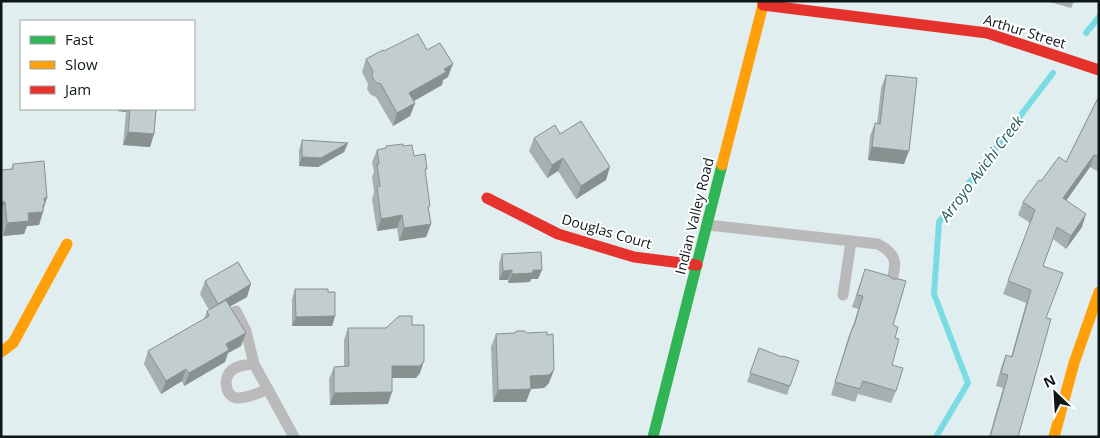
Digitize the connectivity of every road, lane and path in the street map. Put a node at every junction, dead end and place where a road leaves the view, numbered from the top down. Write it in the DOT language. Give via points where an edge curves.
graph roads {
  1 [pos="762,3"];
  2 [pos="1099,70"];
  3 [pos="487,198"];
  4 [pos="708,225"];
  5 [pos="851,242"];
  6 [pos="67,244"];
  7 [pos="697,266"];
  8 [pos="891,285"];
  9 [pos="1099,292"];
  10 [pos="843,295"];
  11 [pos="236,311"];
  12 [pos="1,352"];
  13 [pos="254,364"];
  14 [pos="268,389"];
  15 [pos="294,437"];
  16 [pos="653,437"];
  17 [pos="1054,437"];
  1 -- 2 [label="street, Arthur Street" via="987,33"];
  1 -- 4 [label="street, Indian Valley Road"];
  3 -- 7 [label="street, Douglas Court" via="558,234 634,257"];
  4 -- 5 [label="lane"];
  4 -- 7 [label="street, Indian Valley Road"];
  5 -- 8 [label="lane" via="878,244 888,250 894,259 895,270"];
  5 -- 10 [label="lane"];
  6 -- 12 [label="street" via="13,343"];
  7 -- 16 [label="street, Indian Valley Road"];
  9 -- 17 [label="street" via="1074,363"];
  11 -- 13 [label="lane" via="246,331"];
  13 -- 14 [label="lane"];
  13 -- 14 [label="lane" via="231,371 226,379 226,388 236,398"];
  14 -- 15 [label="lane"];
}
